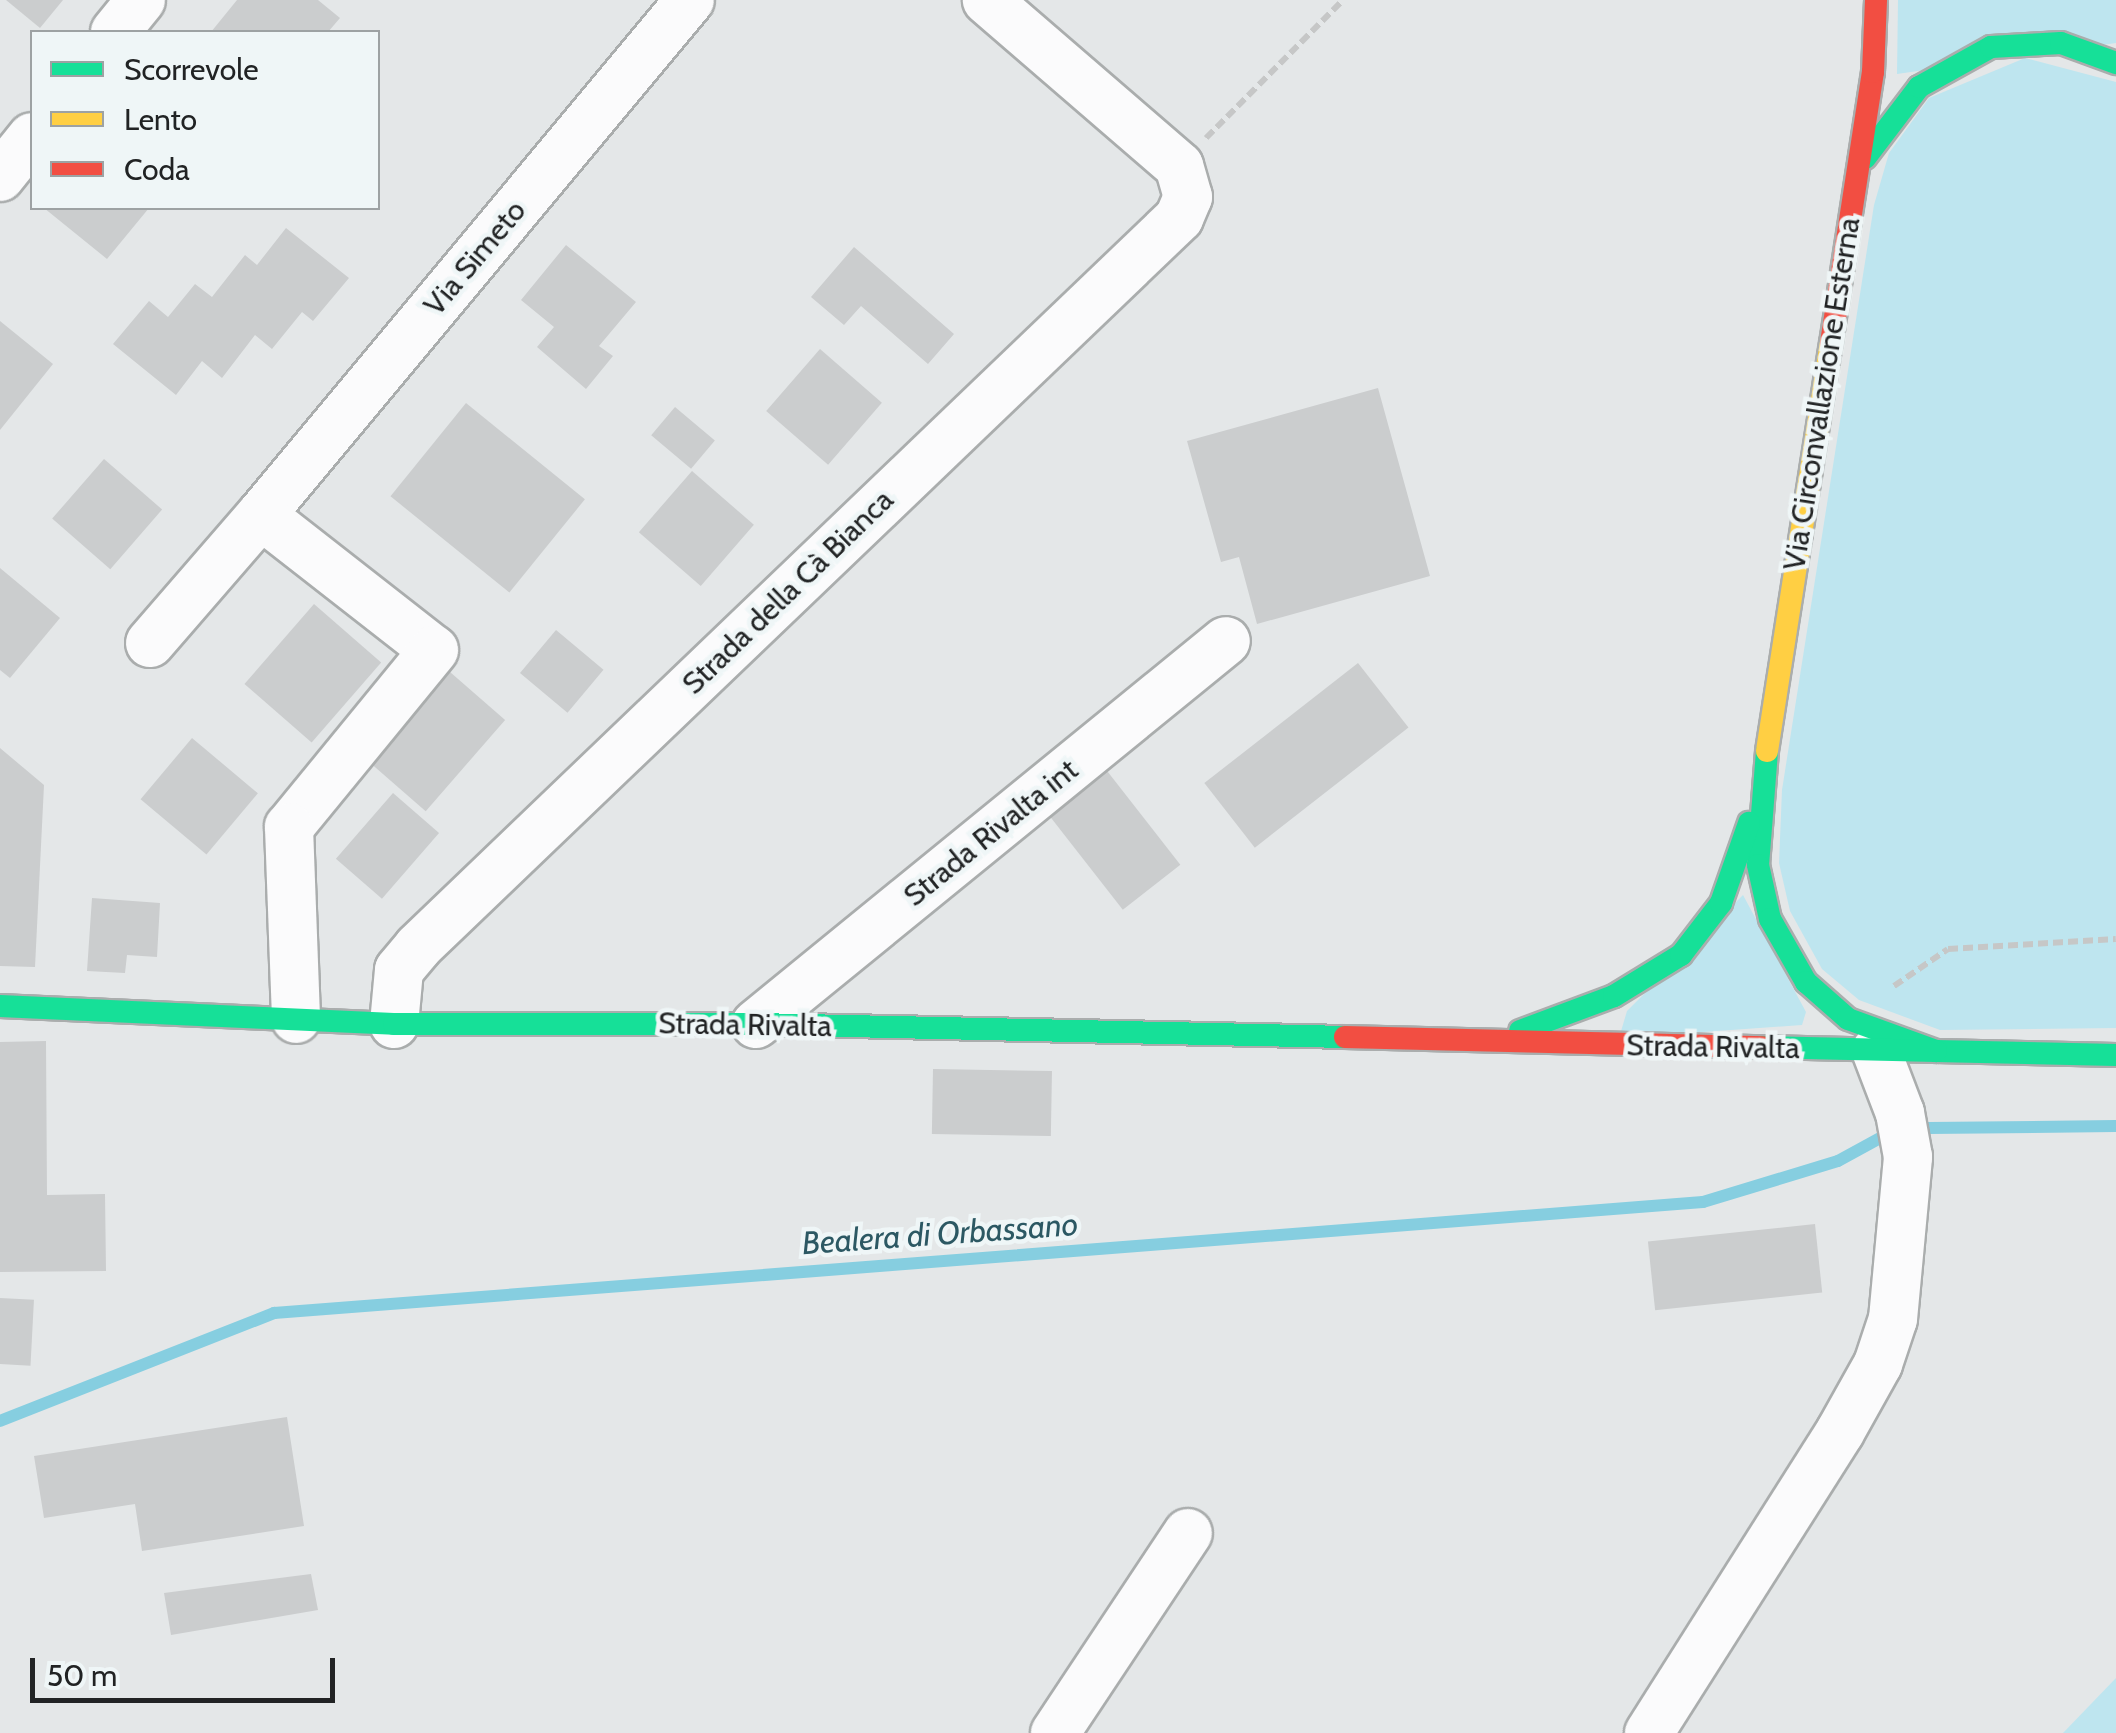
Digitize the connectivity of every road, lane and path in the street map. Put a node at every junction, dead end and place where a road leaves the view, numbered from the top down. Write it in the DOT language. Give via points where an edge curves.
graph roads {
  1 [pos="142,0"];
  2 [pos="690,0"];
  3 [pos="987,0"];
  4 [pos="1342,0"];
  5 [pos="1876,0"];
  6 [pos="118,30"];
  7 [pos="2116,63"];
  8 [pos="30,139"];
  9 [pos="1179,166"];
  10 [pos="1857,170"];
  11 [pos="0,177"];
  12 [pos="260,516"];
  13 [pos="1226,641"];
  14 [pos="150,643"];
  15 [pos="1761,788"];
  16 [pos="2116,940"];
  17 [pos="0,1006"];
  18 [pos="296,1019"];
  19 [pos="394,1024"];
  20 [pos="756,1024"];
  21 [pos="1862,1034"];
  22 [pos="1490,1042"];
  23 [pos="1936,1051"];
  24 [pos="2116,1055"];
  25 [pos="1188,1533"];
  26 [pos="1055,1733"];
  27 [pos="1649,1733"];
  1 -- 6 [label="street"];
  2 -- 12 [label="street, Via Simeto"];
  3 -- 9 [label="street"];
  4 -- 9 [label="path"];
  5 -- 10 [label="street, Via Circonvallazione Esterna" via="1873,72"];
  7 -- 10 [label="street" via="2061,43 1991,48 1918,86"];
  8 -- 11 [label="street"];
  9 -- 19 [label="street, Strada della Cà Bianca" via="1188,198 1179,218 418,947 400,970"];
  10 -- 15 [label="street, Via Circonvallazione Esterna"];
  12 -- 14 [label="street, Via Simeto"];
  12 -- 18 [label="street" via="434,650 290,827"];
  13 -- 20 [label="street, Strada Rivalta int"];
  15 -- 21 [label="street" via="1758,865 1770,919 1806,982"];
  15 -- 22 [label="street, Strada Rivalta" via="1721,903 1680,955 1614,996"];
  16 -- 21 [label="path" via="1948,948"];
  17 -- 18 [label="street, Strada Rivalta"];
  18 -- 19 [label="street, Strada Rivalta"];
  19 -- 20 [label="street, Strada Rivalta"];
  20 -- 22 [label="street, Strada Rivalta"];
  21 -- 22 [label="street, Strada Rivalta"];
  21 -- 23 [label="street, Strada Rivalta"];
  21 -- 23 [label="street"];
  21 -- 27 [label="street" via="1900,1113 1908,1157 1893,1319 1878,1364 1840,1432"];
  23 -- 24 [label="street, Strada Rivalta"];
  25 -- 26 [label="street"];
}
